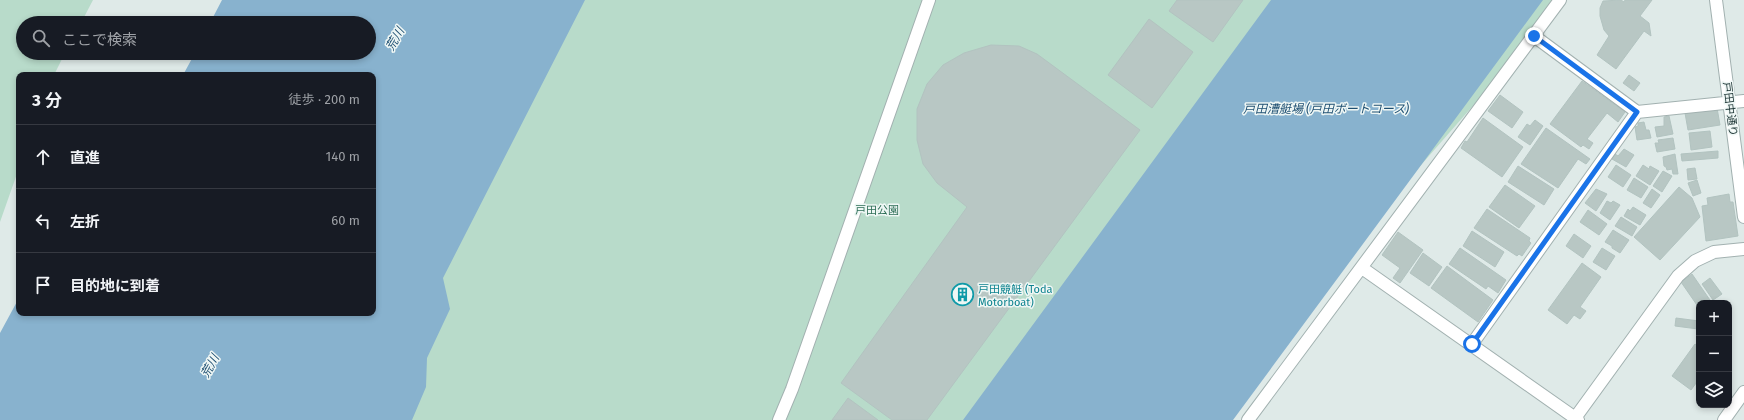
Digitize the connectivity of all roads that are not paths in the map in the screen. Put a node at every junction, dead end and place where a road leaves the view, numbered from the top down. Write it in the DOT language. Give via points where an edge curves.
graph roads {
  1 [pos="928,0"];
  2 [pos="1560,0"];
  3 [pos="1716,0"];
  4 [pos="1534,36"];
  5 [pos="1744,100"];
  6 [pos="1729,102"];
  7 [pos="1637,112"];
  8 [pos="1744,217"];
  9 [pos="1744,249"];
  10 [pos="1362,268"];
  11 [pos="1472,344"];
  12 [pos="1744,392"];
  13 [pos="1576,419"];
  14 [pos="779,420"];
  15 [pos="1248,420"];
  16 [pos="1724,420"];
  1 -- 14 [label="street" via="800,367"];
  2 -- 4 [label="street"];
  3 -- 6 [label="street, 戸田中通り"];
  4 -- 7 [label="street"];
  4 -- 10 [label="street"];
  5 -- 6 [label="street"];
  6 -- 7 [label="street"];
  6 -- 8 [label="street, 戸田中通り"];
  7 -- 11 [label="street"];
  9 -- 13 [label="street" via="1714,252 1695,261 1678,276"];
  10 -- 11 [label="street"];
  10 -- 15 [label="street"];
  11 -- 13 [label="street"];
  12 -- 16 [label="street"];
}
